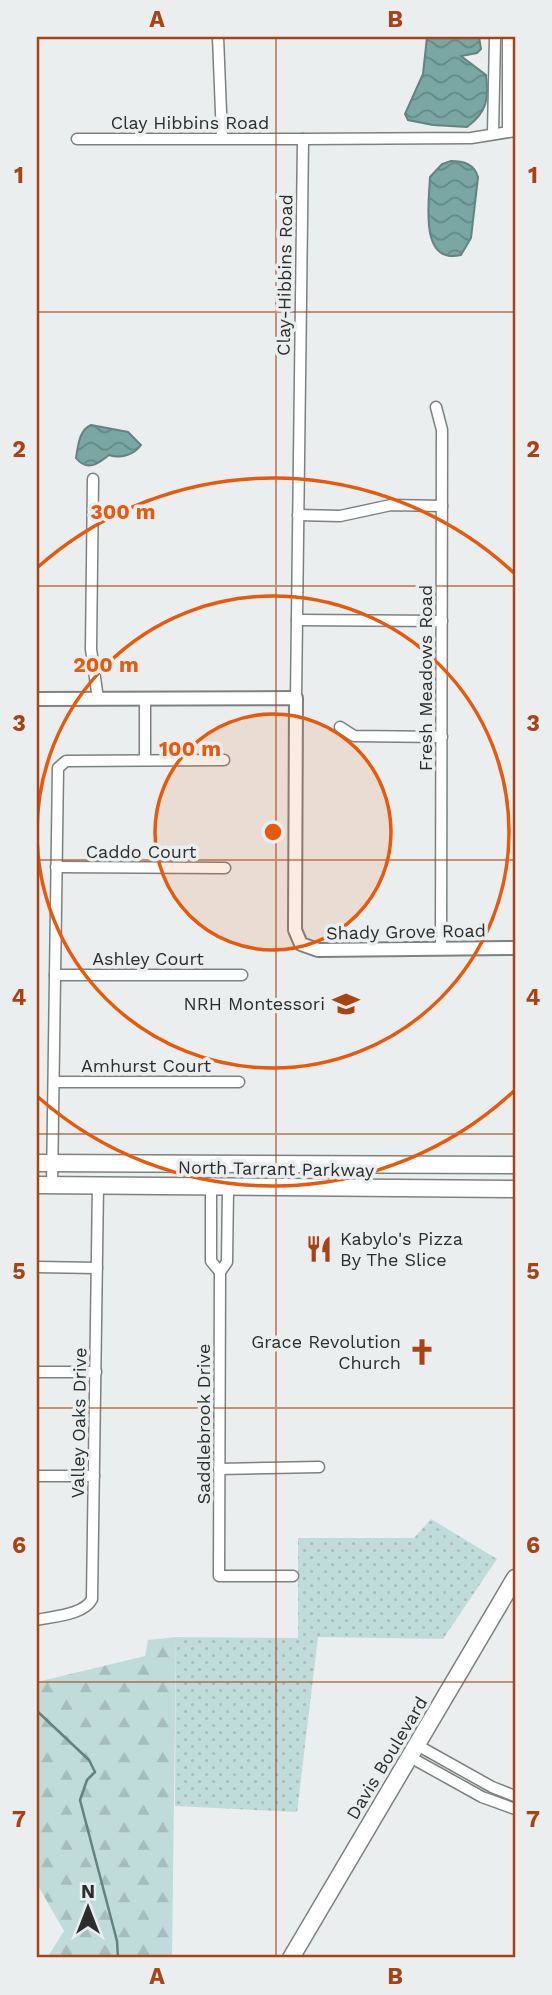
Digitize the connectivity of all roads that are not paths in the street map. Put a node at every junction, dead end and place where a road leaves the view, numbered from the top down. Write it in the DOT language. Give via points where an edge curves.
graph roads {
  1 [pos="218,37"];
  2 [pos="495,37"];
  3 [pos="508,37"];
  4 [pos="511,131"];
  5 [pos="494,133"];
  6 [pos="222,137"];
  7 [pos="77,139"];
  8 [pos="303,139"];
  9 [pos="436,407"];
  10 [pos="93,479"];
  11 [pos="442,506"];
  12 [pos="298,515"];
  13 [pos="297,620"];
  14 [pos="442,621"];
  15 [pos="296,698"];
  16 [pos="37,699"];
  17 [pos="98,699"];
  18 [pos="145,699"];
  19 [pos="340,727"];
  20 [pos="442,737"];
  21 [pos="145,760"];
  22 [pos="224,761"];
  23 [pos="56,867"];
  24 [pos="225,868"];
  25 [pos="515,948"];
  26 [pos="441,949"];
  27 [pos="55,975"];
  28 [pos="242,975"];
  29 [pos="54,1082"];
  30 [pos="239,1082"];
  31 [pos="44,1163"];
  32 [pos="178,1164"];
  33 [pos="379,1164"];
  34 [pos="515,1165"];
  35 [pos="44,1185"];
  36 [pos="98,1185"];
  37 [pos="211,1187"];
  38 [pos="228,1188"];
  39 [pos="379,1189"];
  40 [pos="515,1189"];
  41 [pos="211,1238"];
  42 [pos="227,1238"];
  43 [pos="37,1268"];
  44 [pos="97,1268"];
  45 [pos="220,1272"];
  46 [pos="37,1372"];
  47 [pos="96,1372"];
  48 [pos="319,1468"];
  49 [pos="219,1469"];
  50 [pos="37,1476"];
  51 [pos="94,1476"];
  52 [pos="293,1576"];
  53 [pos="515,1578"];
  54 [pos="37,1620"];
  55 [pos="414,1751"];
  56 [pos="515,1796"];
  57 [pos="515,1810"];
  58 [pos="291,1958"];
  1 -- 6 [label="street"];
  2 -- 5 [label="street"];
  3 -- 4 [label="street"];
  4 -- 5 [label="street"];
  5 -- 8 [label="street" via="471,138"];
  6 -- 7 [label="street, Clay Hibbins Road"];
  6 -- 8 [label="street, Clay Hibbins Road"];
  8 -- 12 [label="street, Clay-Hibbins Road"];
  9 -- 11 [label="street, Fresh Meadows Road" via="442,430"];
  10 -- 17 [label="street" via="91,649"];
  11 -- 12 [label="street" via="391,505 340,516"];
  11 -- 14 [label="street, Fresh Meadows Road"];
  12 -- 13 [label="street, Clay-Hibbins Road"];
  13 -- 14 [label="street"];
  13 -- 15 [label="street, Clay-Hibbins Road"];
  14 -- 20 [label="street, Fresh Meadows Road"];
  15 -- 18 [label="street"];
  15 -- 26 [label="street, Shady Grove Road" via="297,938 308,949 318,950"];
  16 -- 17 [label="street"];
  17 -- 18 [label="street"];
  18 -- 21 [label="street"];
  19 -- 20 [label="street" via="354,736"];
  20 -- 26 [label="street, Fresh Meadows Road"];
  21 -- 22 [label="street"];
  21 -- 23 [label="street" via="61,763 56,773"];
  23 -- 24 [label="street, Caddo Court"];
  23 -- 27 [label="street"];
  25 -- 26 [label="street, Shady Grove Road"];
  27 -- 28 [label="street, Ashley Court"];
  27 -- 29 [label="street"];
  29 -- 30 [label="street, Amhurst Court"];
  29 -- 31 [label="street"];
  31 -- 32 [label="main road, North Tarrant Parkway"];
  31 -- 35 [label="street"];
  32 -- 33 [label="main road, North Tarrant Parkway"];
  32 -- 36 [label="main road" via="114,1171 100,1178"];
  33 -- 34 [label="main road, North Tarrant Parkway"];
  33 -- 39 [label="main road"];
  35 -- 36 [label="main road, North Tarrant Parkway"];
  36 -- 37 [label="main road, North Tarrant Parkway"];
  36 -- 44 [label="street, Valley Oaks Drive"];
  37 -- 38 [label="main road, North Tarrant Parkway"];
  37 -- 41 [label="street, Saddlebrook Drive"];
  38 -- 39 [label="main road, North Tarrant Parkway"];
  38 -- 42 [label="street, Saddlebrook Drive"];
  39 -- 40 [label="main road, North Tarrant Parkway"];
  41 -- 42 [label="street"];
  41 -- 45 [label="street, Saddlebrook Drive" via="211,1261"];
  42 -- 45 [label="street, Saddlebrook Drive" via="227,1262"];
  43 -- 44 [label="street"];
  44 -- 47 [label="street, Valley Oaks Drive"];
  45 -- 49 [label="street, Saddlebrook Drive"];
  46 -- 47 [label="street"];
  47 -- 51 [label="street, Valley Oaks Drive"];
  48 -- 49 [label="street"];
  49 -- 52 [label="street, Saddlebrook Drive" via="219,1576"];
  50 -- 51 [label="street"];
  51 -- 54 [label="street, Valley Oaks Drive" via="92,1599 81,1610"];
  53 -- 55 [label="main road, Davis Boulevard"];
  55 -- 56 [label="street"];
  55 -- 57 [label="street" via="482,1797"];
  55 -- 58 [label="main road, Davis Boulevard"];
}
